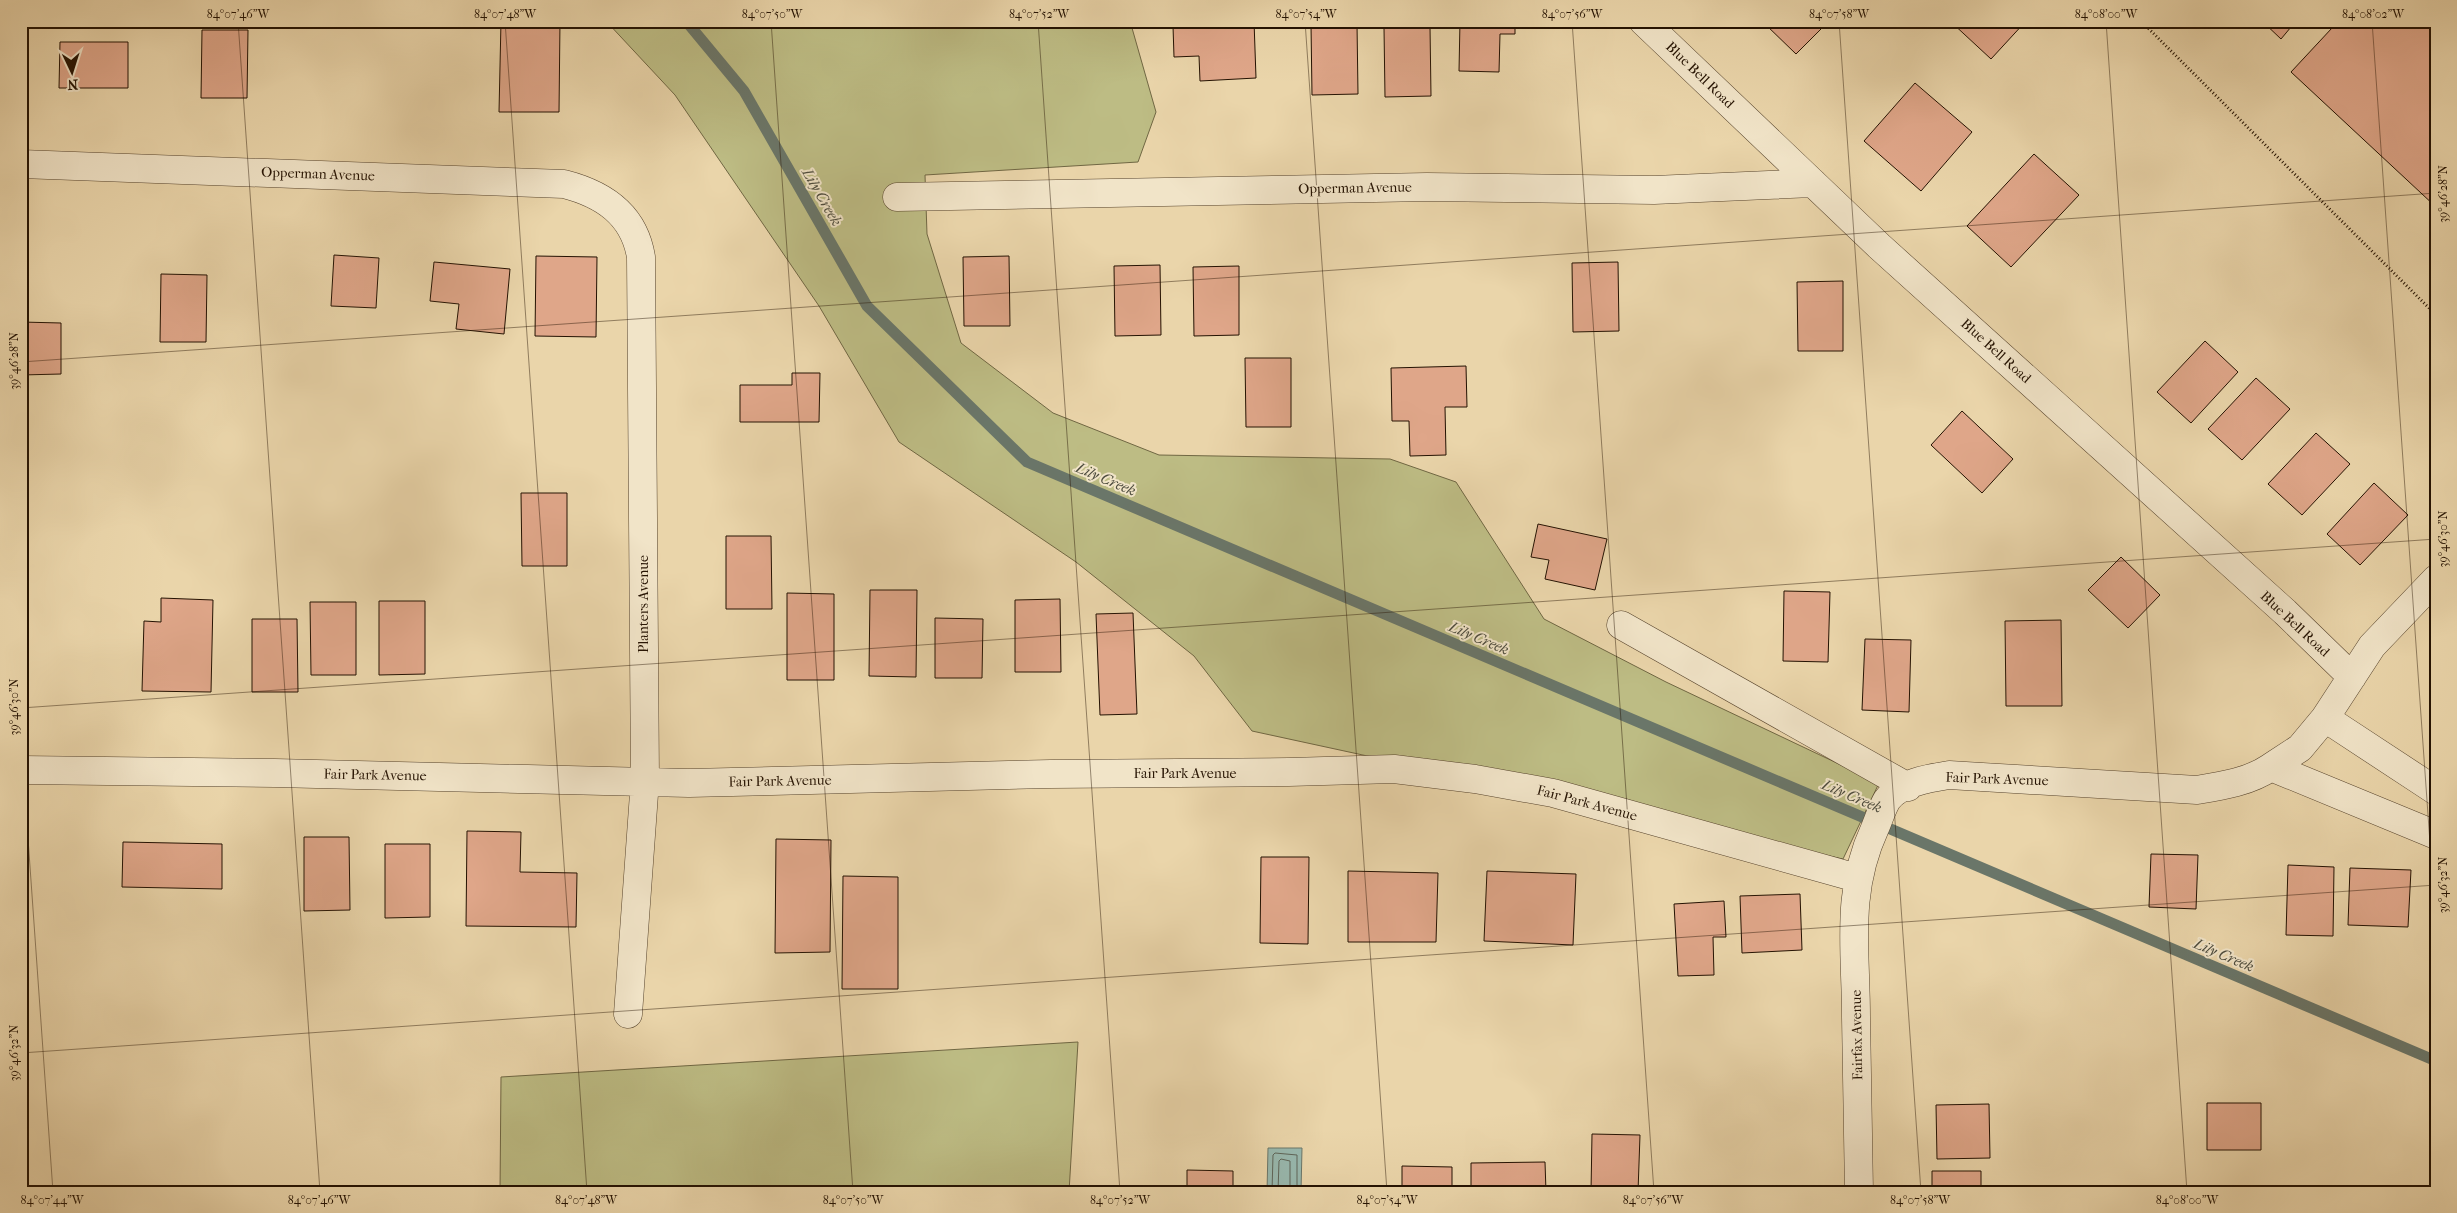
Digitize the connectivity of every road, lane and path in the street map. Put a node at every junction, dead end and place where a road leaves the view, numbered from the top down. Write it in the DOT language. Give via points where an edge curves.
graph roads {
  1 [pos="1643,21"];
  2 [pos="2141,21"];
  3 [pos="21,164"];
  4 [pos="1813,183"];
  5 [pos="897,197"];
  6 [pos="610,203"];
  7 [pos="2436,316"];
  8 [pos="2436,579"];
  9 [pos="1621,625"];
  10 [pos="2352,677"];
  11 [pos="2325,718"];
  12 [pos="2271,767"];
  13 [pos="21,770"];
  14 [pos="645,780"];
  15 [pos="2436,791"];
  16 [pos="1898,793"];
  17 [pos="2436,835"];
  18 [pos="1857,878"];
  19 [pos="628,1014"];
  20 [pos="1859,1192"];
  1 -- 4 [label="street, Blue Bell Road"];
  2 -- 7 [label="path"];
  3 -- 6 [label="street, Opperman Avenue" via="564,184 589,191"];
  4 -- 5 [label="street, Opperman Avenue" via="1654,190 1427,187"];
  4 -- 10 [label="street, Blue Bell Road"];
  6 -- 14 [label="street, Planters Avenue" via="628,223 641,257"];
  8 -- 10 [label="street" via="2372,646"];
  9 -- 16 [label="street"];
  10 -- 11 [label="street, Fair Park Avenue"];
  11 -- 12 [label="street, Fair Park Avenue" via="2300,748"];
  11 -- 15 [label="street"];
  12 -- 16 [label="street, Fair Park Avenue" via="2230,785 2197,790 1949,775 1931,778"];
  12 -- 17 [label="street"];
  13 -- 14 [label="street, Fair Park Avenue"];
  14 -- 18 [label="street, Fair Park Avenue" via="689,783 1394,769 1553,793"];
  14 -- 19 [label="street, Planters Avenue"];
  16 -- 18 [label="street" via="1865,849"];
  18 -- 20 [label="street, Fairfax Avenue" via="1853,916"];
}
